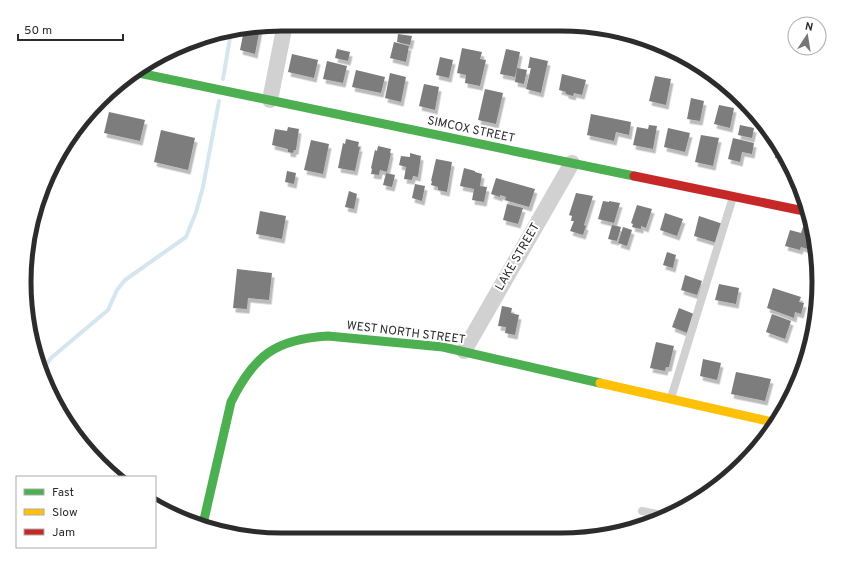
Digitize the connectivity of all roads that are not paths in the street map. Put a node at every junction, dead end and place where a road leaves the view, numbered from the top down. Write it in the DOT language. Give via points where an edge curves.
graph roads {
  1 [pos="284,31"];
  2 [pos="142,74"];
  3 [pos="270,100"];
  4 [pos="572,163"];
  5 [pos="734,196"];
  6 [pos="801,210"];
  7 [pos="464,351"];
  8 [pos="671,399"];
  9 [pos="770,421"];
  10 [pos="642,511"];
  11 [pos="657,514"];
  12 [pos="204,521"];
  1 -- 3 [label="street"];
  2 -- 3 [label="street, SIMCOX STREET"];
  3 -- 4 [label="street, SIMCOX STREET"];
  4 -- 5 [label="street, SIMCOX STREET"];
  4 -- 7 [label="street, LAKE STREET"];
  5 -- 6 [label="street, SIMCOX STREET"];
  5 -- 8 [label="lane"];
  7 -- 8 [label="street, WEST NORTH STREET"];
  7 -- 12 [label="street, WEST NORTH STREET" via="328,336 310,336 276,347 248,370 235,391"];
  8 -- 9 [label="street, WEST NORTH STREET"];
  10 -- 11 [label="lane"];
}
